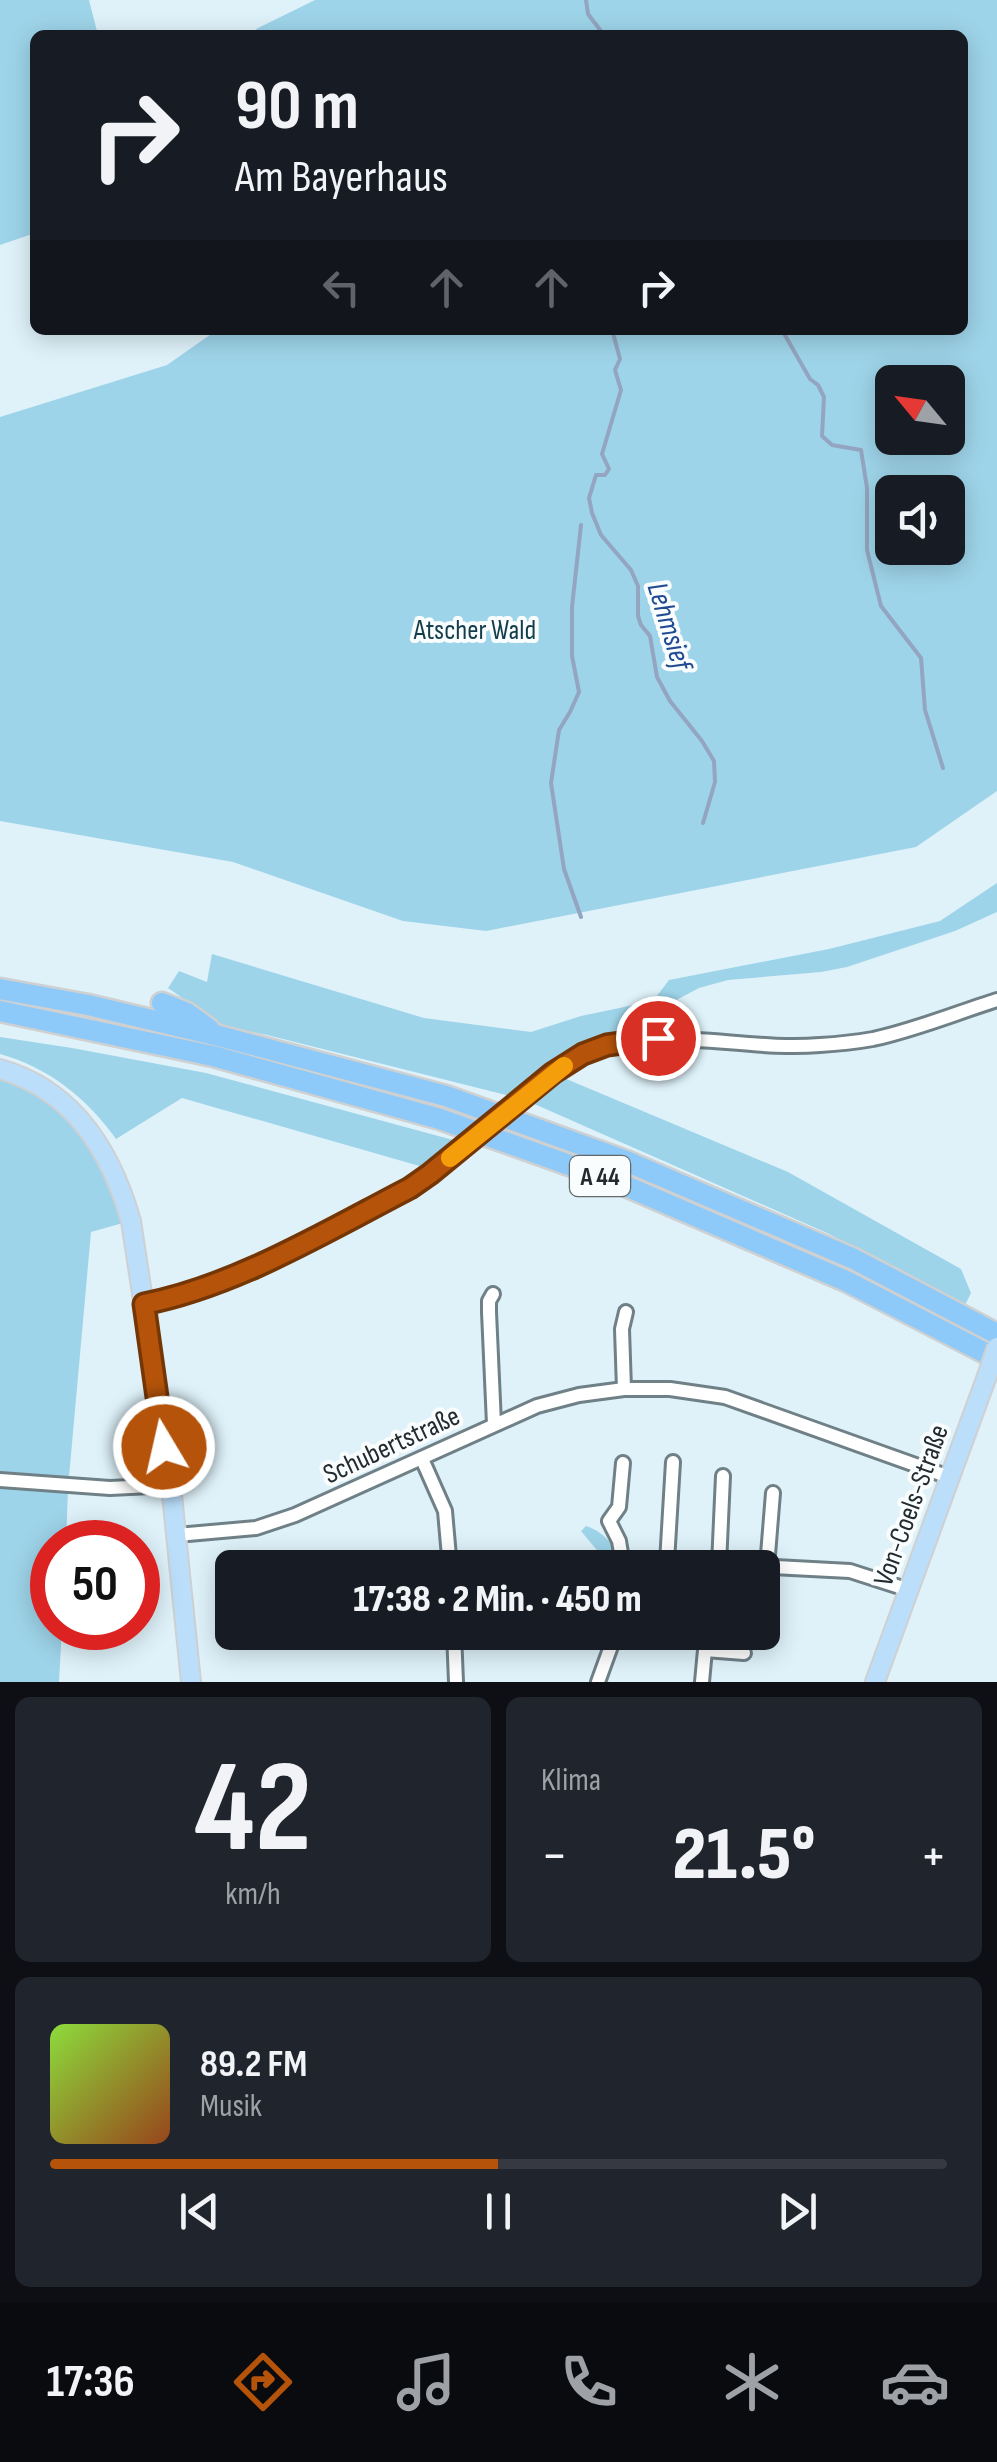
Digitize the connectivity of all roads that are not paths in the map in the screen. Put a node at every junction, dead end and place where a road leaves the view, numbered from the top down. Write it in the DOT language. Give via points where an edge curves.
graph roads {
  1 [pos="0,989"];
  2 [pos="997,1000"];
  3 [pos="162,1002"];
  4 [pos="0,1011"];
  5 [pos="219,1036"];
  6 [pos="0,1068"];
  7 [pos="493,1294"];
  8 [pos="144,1304"];
  9 [pos="626,1312"];
  10 [pos="997,1334"];
  11 [pos="997,1347"];
  12 [pos="992,1368"];
  13 [pos="624,1389"];
  14 [pos="494,1424"];
  15 [pos="422,1458"];
  16 [pos="674,1462"];
  17 [pos="623,1463"];
  18 [pos="723,1476"];
  19 [pos="949,1478"];
  20 [pos="0,1480"];
  21 [pos="171,1486"];
  22 [pos="773,1493"];
  23 [pos="178,1535"];
  24 [pos="448,1550"];
  25 [pos="620,1550"];
  26 [pos="668,1550"];
  27 [pos="720,1550"];
  28 [pos="769,1550"];
  29 [pos="780,1568"];
  30 [pos="909,1590"];
  31 [pos="455,1650"];
  32 [pos="610,1650"];
  33 [pos="705,1650"];
  34 [pos="744,1653"];
  35 [pos="191,1682"];
  36 [pos="456,1682"];
  37 [pos="598,1682"];
  38 [pos="702,1682"];
  39 [pos="876,1682"];
  1 -- 5 [label="highway, A 44"];
  2 -- 8 [label="street, bridge" via="874,1039 816,1046 658,1038 607,1045 553,1073 410,1188 279,1255"];
  3 -- 5 [label="highway"];
  4 -- 12 [label="highway, A 44" via="214,1056 440,1119 614,1181 846,1281"];
  5 -- 10 [label="highway, A 44" via="446,1096 626,1162 854,1259"];
  6 -- 8 [label="main road" via="48,1090 107,1156 131,1221"];
  7 -- 14 [label="street" via="488,1312"];
  8 -- 21 [label="main road"];
  9 -- 13 [label="street"];
  11 -- 12 [label="main road, Von-Coels-Straße, bridge"];
  12 -- 19 [label="main road, Von-Coels-Straße"];
  13 -- 14 [label="street, Schubertstraße" via="565,1398"];
  13 -- 19 [label="street, Schubertstraße" via="725,1397"];
  14 -- 15 [label="street, Schubertstraße"];
  15 -- 23 [label="street, Schubertstraße" via="256,1528"];
  15 -- 24 [label="street" via="445,1510"];
  16 -- 26 [label="street"];
  17 -- 25 [label="street" via="619,1508 610,1522"];
  18 -- 27 [label="street"];
  19 -- 30 [label="main road, Von-Coels-Straße"];
  20 -- 21 [label="street"];
  21 -- 23 [label="main road"];
  22 -- 28 [label="street"];
  23 -- 35 [label="main road"];
  29 -- 30 [label="street" via="850,1571"];
  30 -- 39 [label="main road, Von-Coels-Straße"];
  31 -- 36 [label="street"];
  32 -- 37 [label="street"];
  33 -- 34 [label="street"];
  33 -- 38 [label="street"];
}
